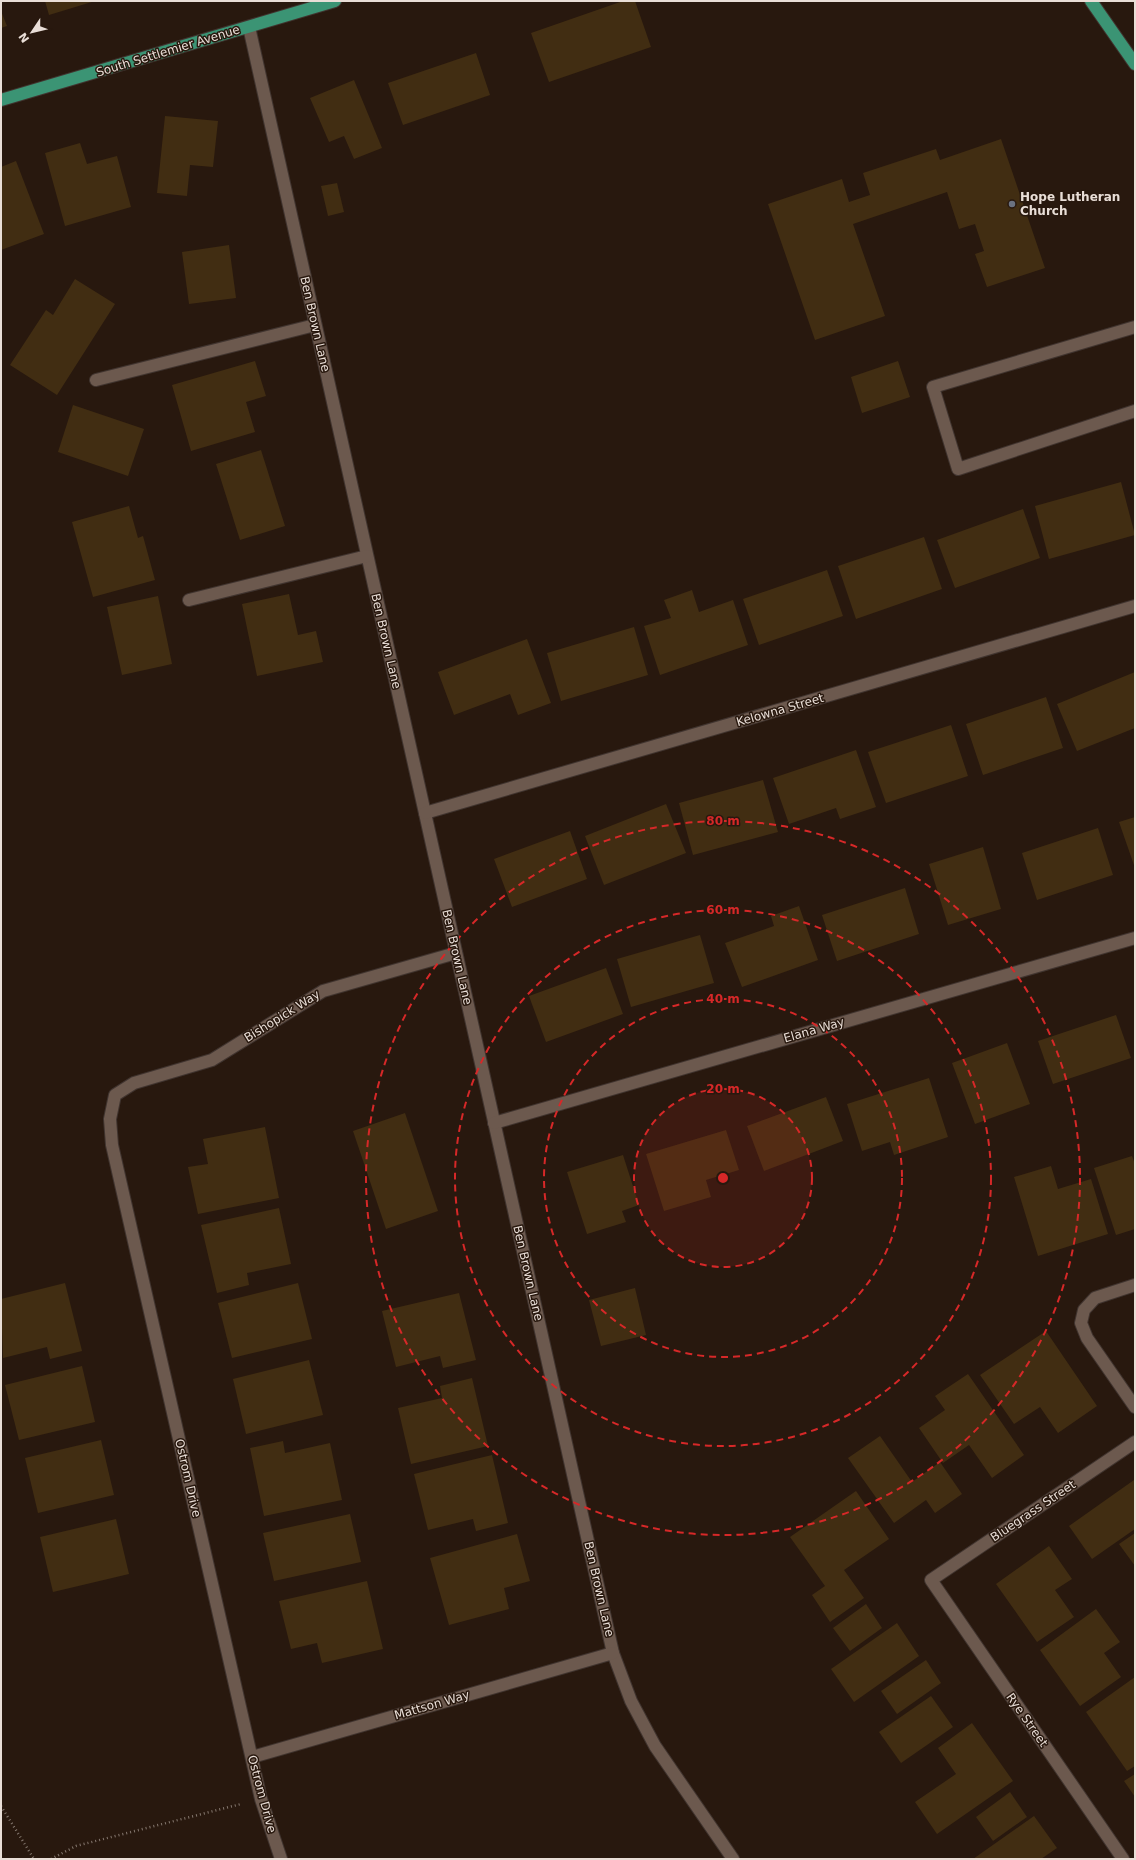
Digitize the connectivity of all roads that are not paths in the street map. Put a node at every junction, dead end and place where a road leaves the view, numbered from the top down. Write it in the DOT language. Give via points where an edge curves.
graph roads {
  1 [pos="335,1"];
  2 [pos="1091,1"];
  3 [pos="249,27"];
  4 [pos="1135,64"];
  5 [pos="1,100"];
  6 [pos="315,325"];
  7 [pos="1135,327"];
  8 [pos="96,380"];
  9 [pos="1135,411"];
  10 [pos="367,556"];
  11 [pos="189,600"];
  12 [pos="1135,606"];
  13 [pos="425,813"];
  14 [pos="1135,938"];
  15 [pos="456,953"];
  16 [pos="114,1095"];
  17 [pos="494,1123"];
  18 [pos="1135,1285"];
  19 [pos="1135,1407"];
  20 [pos="1135,1442"];
  21 [pos="931,1580"];
  22 [pos="613,1653"];
  23 [pos="252,1757"];
  24 [pos="281,1859"];
  25 [pos="733,1859"];
  26 [pos="1123,1859"];
  1 -- 3 [label="main road, South Settlemier Avenue"];
  2 -- 4 [label="main road"];
  3 -- 5 [label="main road, South Settlemier Avenue"];
  3 -- 6 [label="street, Ben Brown Lane"];
  6 -- 8 [label="street"];
  6 -- 10 [label="street, Ben Brown Lane"];
  7 -- 9 [label="street" via="933,387 958,469"];
  10 -- 11 [label="street"];
  10 -- 13 [label="street, Ben Brown Lane"];
  12 -- 13 [label="street, Kelowna Street"];
  13 -- 15 [label="street, Ben Brown Lane"];
  14 -- 17 [label="street, Elana Way"];
  15 -- 16 [label="street, Bishopick Way" via="323,991 212,1060 134,1083"];
  15 -- 17 [label="street, Ben Brown Lane"];
  16 -- 23 [label="street, Ostrom Drive" via="110,1119 112,1144"];
  17 -- 22 [label="street, Ben Brown Lane"];
  18 -- 19 [label="street" via="1095,1298 1084,1310 1081,1323 1088,1338"];
  20 -- 21 [label="street, Bluegrass Street"];
  21 -- 26 [label="street, Rye Street"];
  22 -- 23 [label="street, Mattson Way"];
  22 -- 25 [label="street, Ben Brown Lane" via="631,1701 655,1746"];
  23 -- 24 [label="street, Ostrom Drive" via="261,1799"];
}
